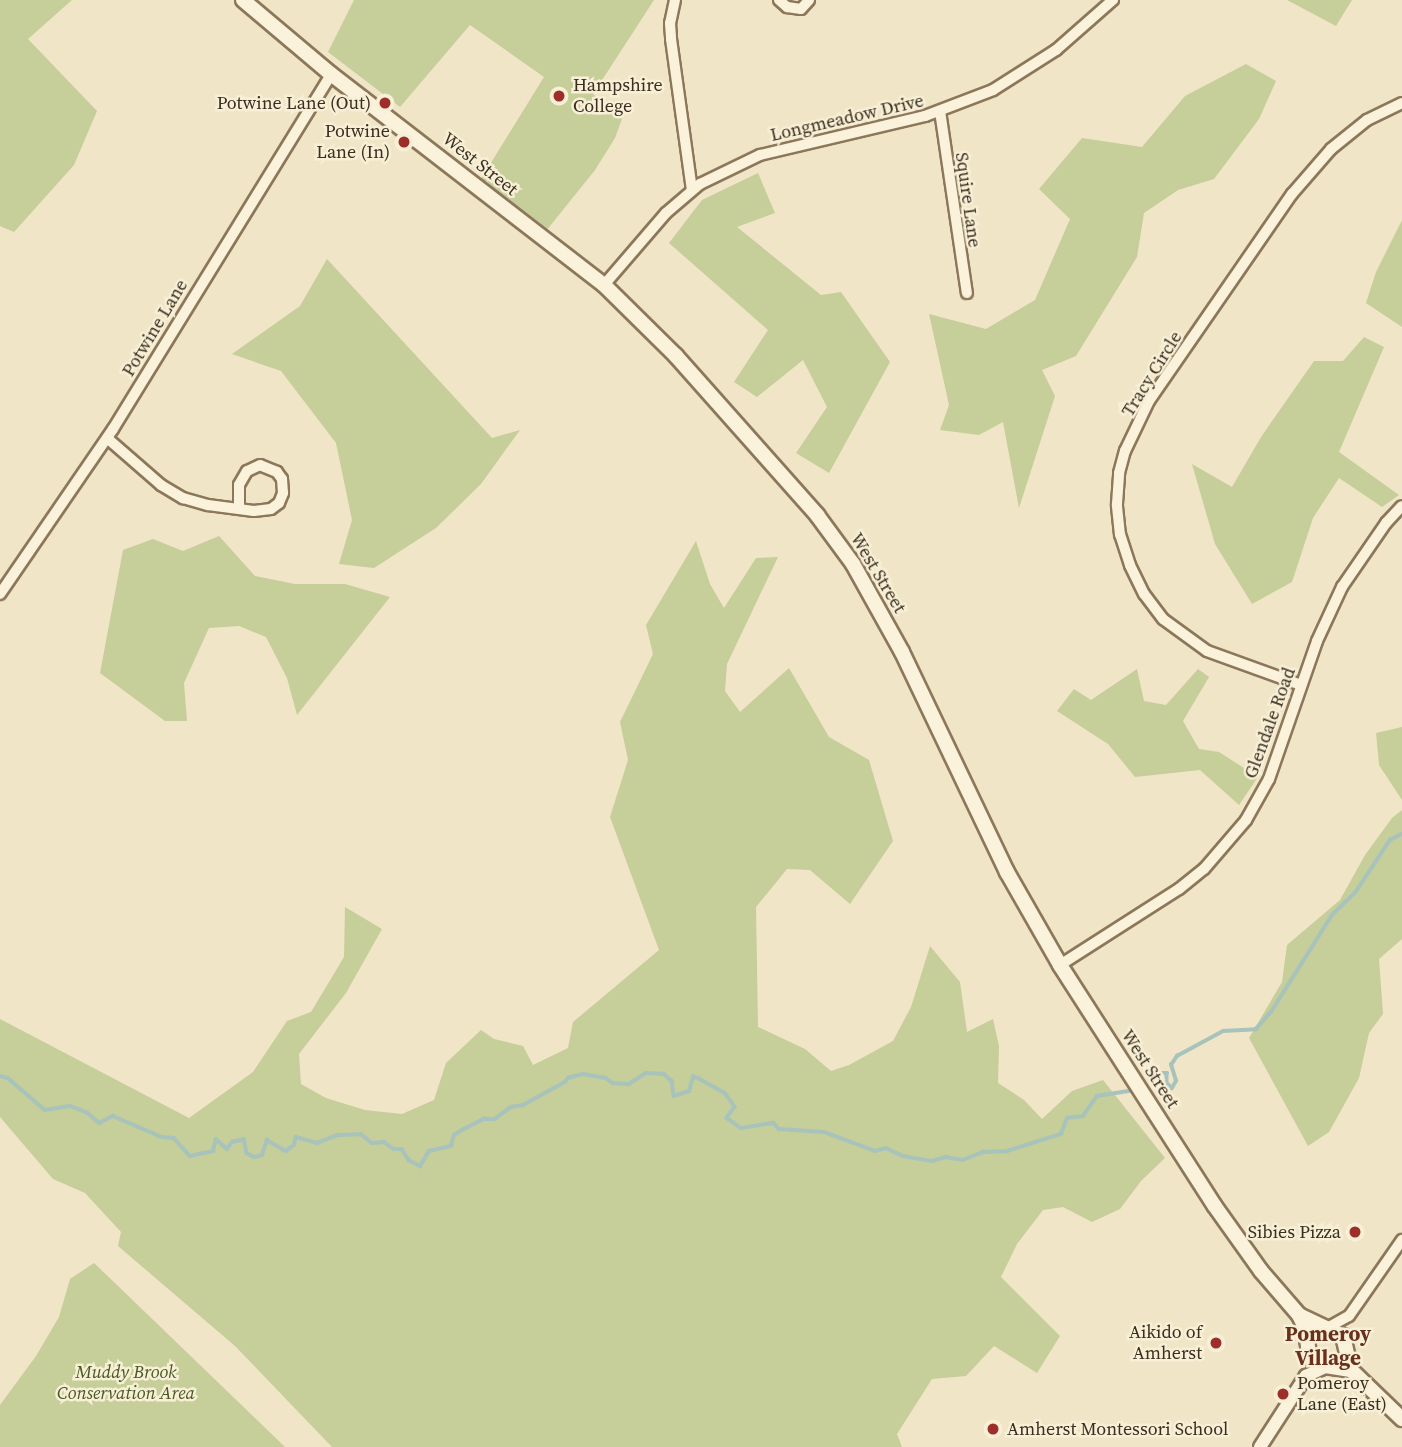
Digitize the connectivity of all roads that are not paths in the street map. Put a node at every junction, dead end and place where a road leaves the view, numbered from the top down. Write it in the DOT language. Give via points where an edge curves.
graph roads {
  1 [pos="243,0"];
  2 [pos="675,0"];
  3 [pos="779,0"];
  4 [pos="809,0"];
  5 [pos="1113,0"];
  6 [pos="331,74"];
  7 [pos="1402,103"];
  8 [pos="940,111"];
  9 [pos="692,190"];
  10 [pos="604,285"];
  11 [pos="967,293"];
  12 [pos="107,438"];
  13 [pos="1402,506"];
  14 [pos="239,508"];
  15 [pos="0,594"];
  16 [pos="1301,685"];
  17 [pos="1060,965"];
  18 [pos="1402,1240"];
  19 [pos="1299,1315"];
  20 [pos="1349,1316"];
  21 [pos="1326,1328"];
  22 [pos="1346,1345"];
  23 [pos="1308,1347"];
  24 [pos="1327,1366"];
  25 [pos="1351,1370"];
  26 [pos="1306,1376"];
  27 [pos="1402,1419"];
  28 [pos="1260,1447"];
  1 -- 6 [label="main road, West Street"];
  2 -- 9 [label="street" via="671,39"];
  3 -- 4 [label="street" via="801,9"];
  5 -- 8 [label="street, Longmeadow Drive" via="1032,67 993,90"];
  6 -- 10 [label="main road, West Street"];
  6 -- 12 [label="street, Potwine Lane"];
  7 -- 16 [label="street, Tracy Circle" via="1367,120 1331,149 1292,194 1149,401 1119,473 1120,535 1144,594 1163,619 1208,650"];
  8 -- 9 [label="street, Longmeadow Drive" via="760,155"];
  8 -- 11 [label="street, Squire Lane"];
  9 -- 10 [label="street, Longmeadow Drive"];
  10 -- 17 [label="main road, West Street" via="676,356 777,468 853,564 902,652 1007,872"];
  12 -- 14 [label="street" via="145,474 176,494 200,503"];
  12 -- 15 [label="street, Potwine Lane"];
  13 -- 16 [label="street, Glendale Road" via="1342,587"];
  14 -- 14 [label="street" via="261,511 275,507 284,488 277,472 260,465 247,471 239,485"];
  16 -- 17 [label="street, Glendale Road" via="1269,779 1227,846 1179,889"];
  17 -- 19 [label="main road, West Street" via="1214,1205"];
  18 -- 20 [label="street"];
  19 -- 21 [label="main road, West Street"];
  19 -- 23 [label="main road, West Street"];
  20 -- 21 [label="street"];
  20 -- 22 [label="street"];
  21 -- 22 [label="main road, West Street" via="1338,1331"];
  21 -- 23 [label="main road" via="1315,1332"];
  22 -- 24 [label="main road" via="1342,1359"];
  22 -- 25 [label="main road"];
  23 -- 24 [label="main road" via="1313,1361"];
  23 -- 26 [label="street"];
  24 -- 25 [label="main road"];
  24 -- 26 [label="street"];
  25 -- 27 [label="main road"];
  26 -- 28 [label="street"];
}
